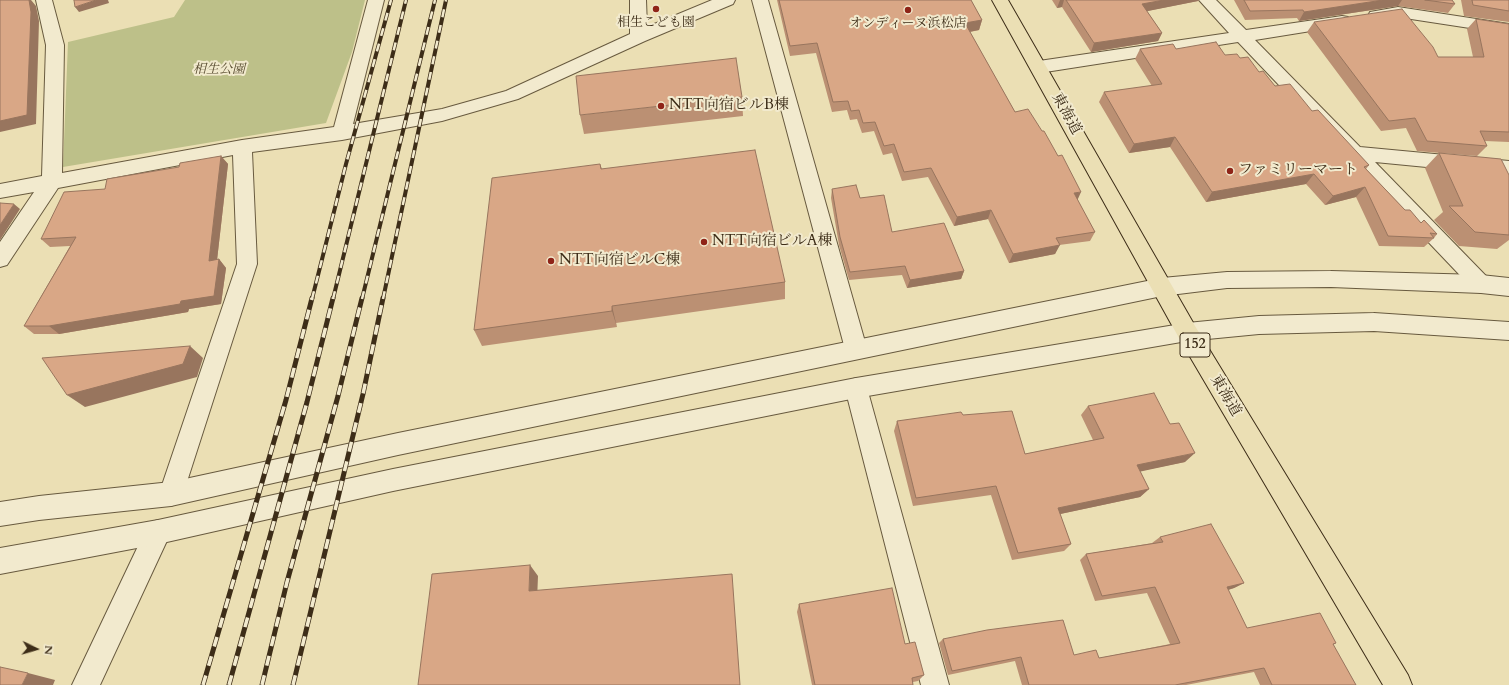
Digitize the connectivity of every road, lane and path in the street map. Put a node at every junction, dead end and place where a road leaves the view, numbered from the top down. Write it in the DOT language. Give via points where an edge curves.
graph roads {
  1 [pos="44,0"];
  2 [pos="376,0"];
  3 [pos="638,0"];
  4 [pos="727,0"];
  5 [pos="760,0"];
  6 [pos="1000,0"];
  7 [pos="1207,0"];
  8 [pos="1395,6"];
  9 [pos="1509,29"];
  10 [pos="1243,36"];
  11 [pos="639,37"];
  12 [pos="1039,67"];
  13 [pos="342,133"];
  14 [pos="242,147"];
  15 [pos="1355,153"];
  16 [pos="1509,168"];
  17 [pos="52,181"];
  18 [pos="0,191"];
  19 [pos="0,259"];
  20 [pos="1481,284"];
  21 [pos="1162,287"];
  22 [pos="1509,287"];
  23 [pos="1509,331"];
  24 [pos="1187,332"];
  25 [pos="856,349"];
  26 [pos="856,388"];
  27 [pos="172,494"];
  28 [pos="0,514"];
  29 [pos="158,532"];
  30 [pos="0,561"];
  31 [pos="86,685"];
  32 [pos="935,685"];
  33 [pos="1398,685"];
  1 -- 17 [label="street" via="55,45"];
  2 -- 13 [label="street"];
  3 -- 11 [label="street"];
  4 -- 11 [label="street"];
  5 -- 25 [label="street"];
  6 -- 12 [label="highway, 東海道 / 152"];
  7 -- 10 [label="street"];
  8 -- 9 [label="street"];
  8 -- 10 [label="street"];
  10 -- 12 [label="street"];
  10 -- 15 [label="street"];
  11 -- 13 [label="street" via="512,95 442,115"];
  12 -- 21 [label="highway, 東海道 / 152"];
  13 -- 14 [label="street"];
  14 -- 17 [label="street"];
  14 -- 27 [label="street" via="247,264"];
  15 -- 16 [label="street"];
  15 -- 20 [label="street"];
  17 -- 18 [label="street"];
  17 -- 19 [label="street"];
  20 -- 21 [label="street" via="1331,279 1228,280"];
  20 -- 22 [label="street"];
  21 -- 24 [label="highway, 東海道 / 152"];
  21 -- 25 [label="street"];
  23 -- 24 [label="street" via="1374,322 1259,325"];
  24 -- 26 [label="street"];
  24 -- 33 [label="highway, 東海道 / 152"];
  25 -- 27 [label="street" via="398,444"];
  26 -- 29 [label="street" via="393,480"];
  26 -- 32 [label="street"];
  27 -- 28 [label="street"];
  29 -- 30 [label="street"];
  29 -- 31 [label="street"];
}
